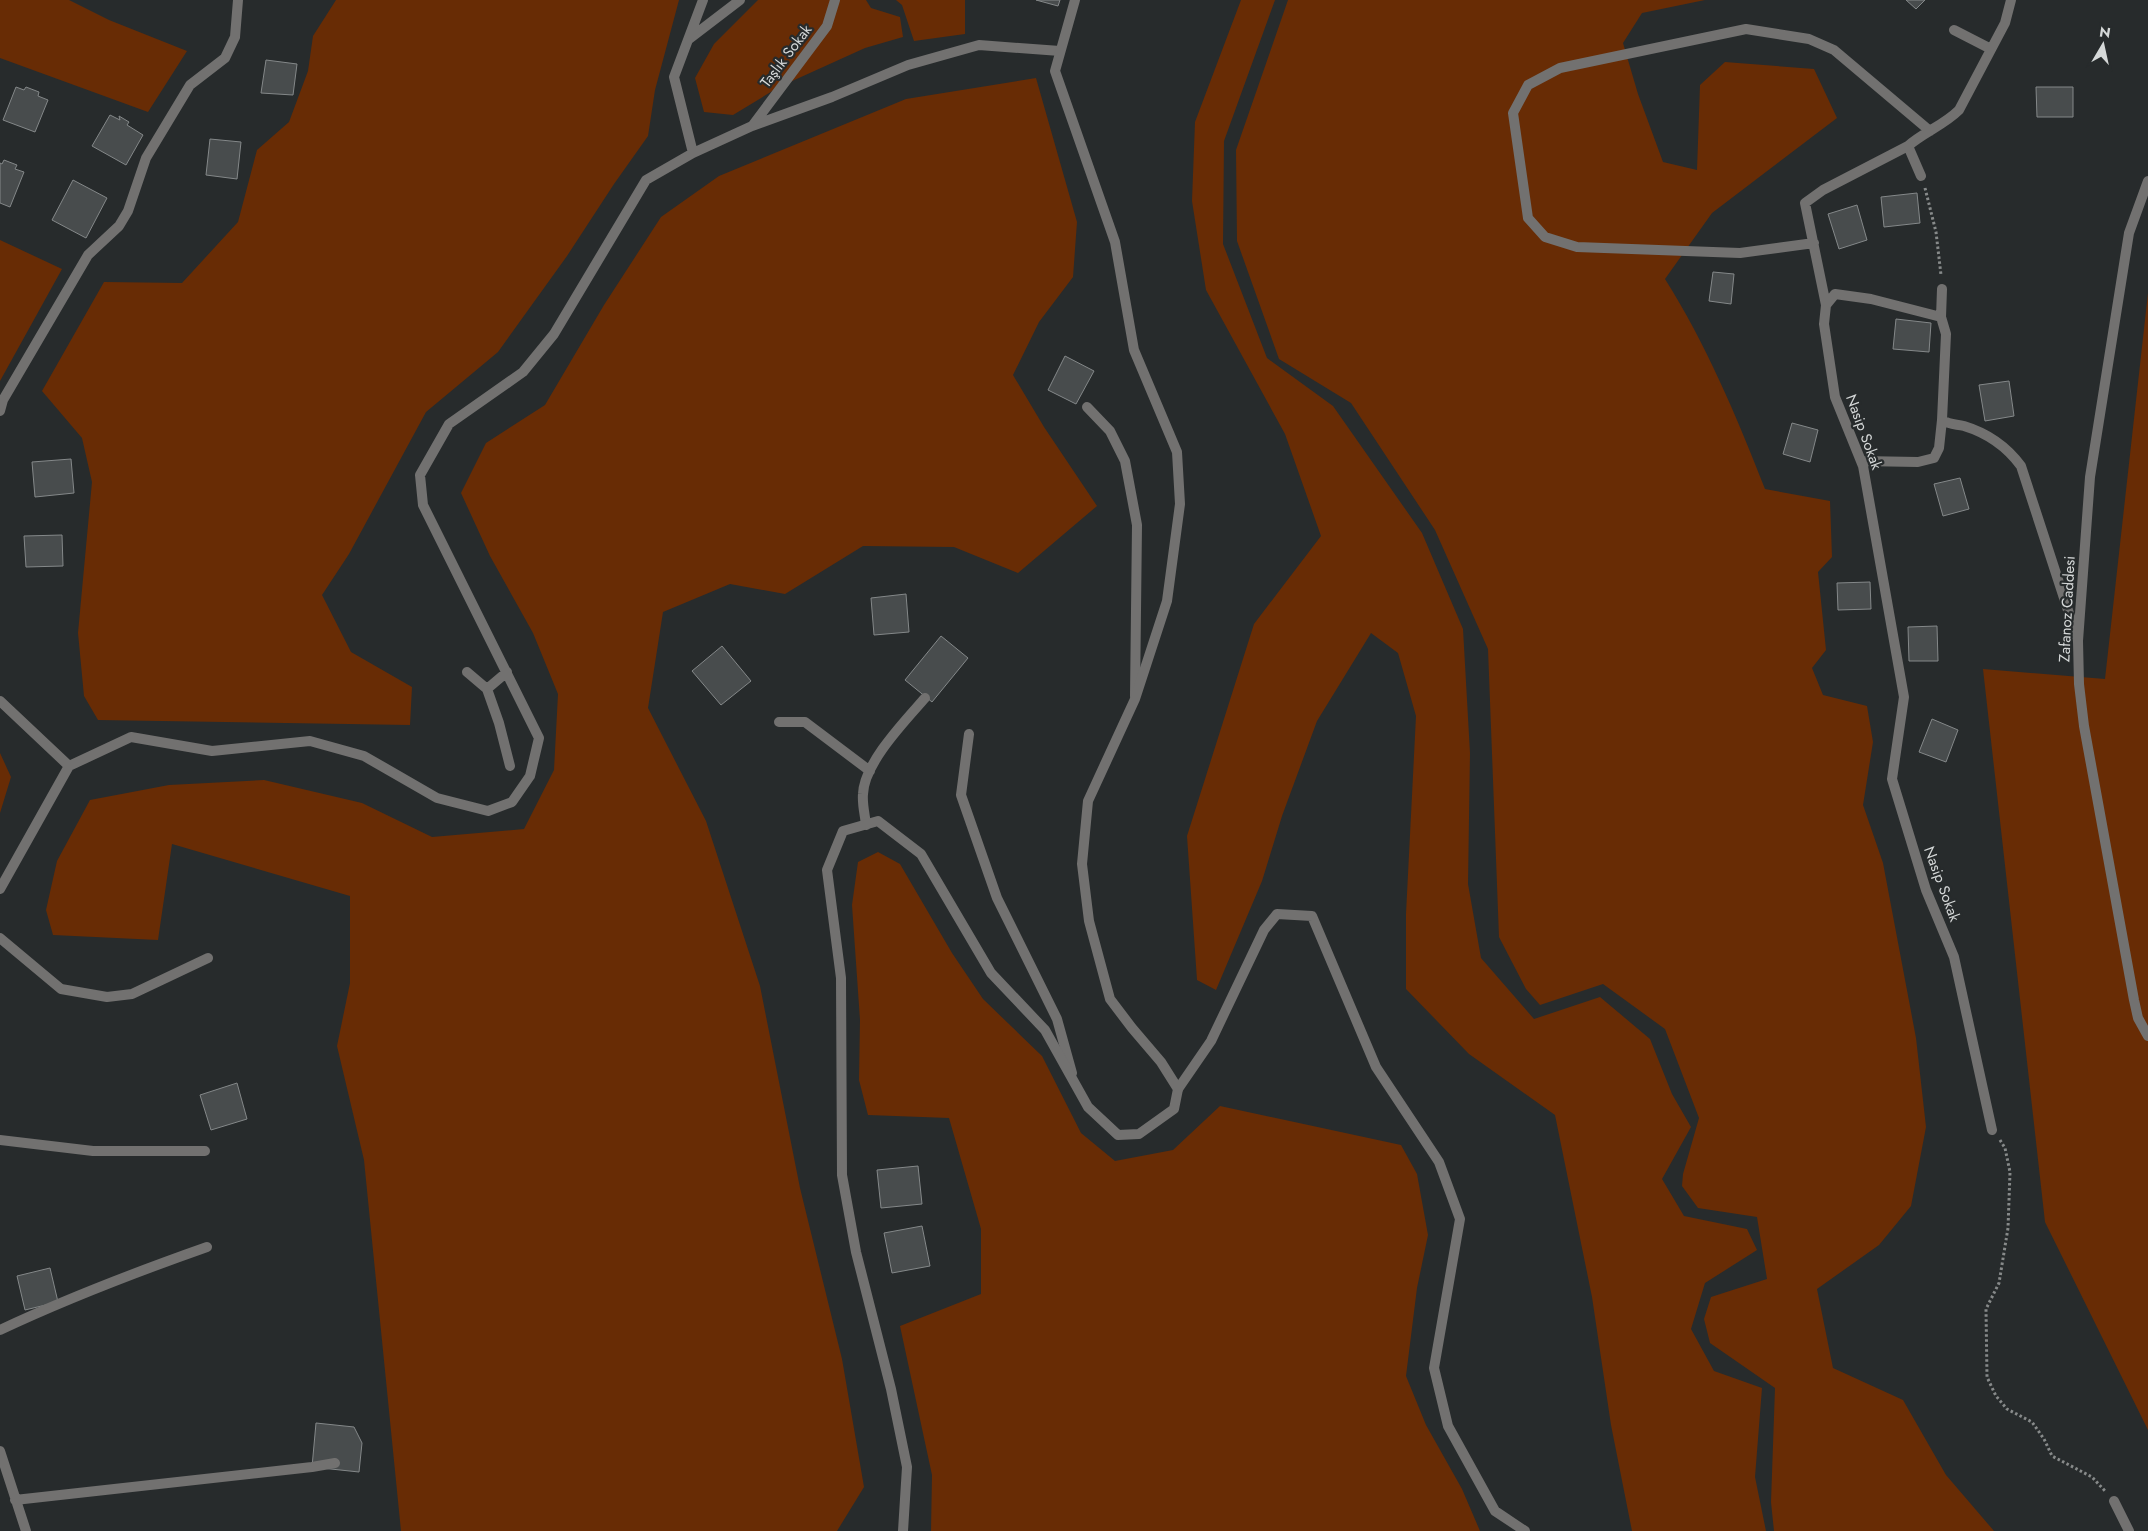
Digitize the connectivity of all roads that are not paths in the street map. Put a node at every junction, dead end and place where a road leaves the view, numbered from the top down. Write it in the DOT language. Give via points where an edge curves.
graph roads {
  1 [pos="238,0"];
  2 [pos="703,0"];
  3 [pos="740,0"];
  4 [pos="835,0"];
  5 [pos="1074,0"];
  6 [pos="2012,1"];
  7 [pos="1954,30"];
  8 [pos="688,40"];
  9 [pos="1991,49"];
  10 [pos="1060,51"];
  11 [pos="752,126"];
  12 [pos="1930,131"];
  13 [pos="1908,146"];
  14 [pos="694,153"];
  15 [pos="1920,176"];
  16 [pos="2148,181"];
  17 [pos="1814,244"];
  18 [pos="1942,288"];
  19 [pos="1826,305"];
  20 [pos="1941,317"];
  21 [pos="1087,407"];
  22 [pos="0,411"];
  23 [pos="1942,420"];
  24 [pos="1861,461"];
  25 [pos="2078,642"];
  26 [pos="467,672"];
  27 [pos="507,672"];
  28 [pos="487,689"];
  29 [pos="925,698"];
  30 [pos="1135,699"];
  31 [pos="0,702"];
  32 [pos="779,722"];
  33 [pos="970,734"];
  34 [pos="69,766"];
  35 [pos="510,766"];
  36 [pos="870,771"];
  37 [pos="866,825"];
  38 [pos="0,890"];
  39 [pos="0,938"];
  40 [pos="208,958"];
  41 [pos="2148,1036"];
  42 [pos="1074,1082"];
  43 [pos="1178,1089"];
  44 [pos="1992,1130"];
  45 [pos="0,1140"];
  46 [pos="204,1151"];
  47 [pos="207,1247"];
  48 [pos="0,1330"];
  49 [pos="0,1451"];
  50 [pos="335,1463"];
  51 [pos="15,1500"];
  52 [pos="2114,1500"];
  53 [pos="26,1531"];
  54 [pos="903,1531"];
  55 [pos="1525,1531"];
  56 [pos="2129,1531"];
  1 -- 22 [label="street" via="235,37 225,58 190,85 146,158 119,226 88,254 3,400"];
  2 -- 8 [label="street"];
  3 -- 8 [label="street"];
  4 -- 11 [label="street, Taşlık Sokak" via="827,26"];
  5 -- 10 [label="street"];
  6 -- 9 [label="street"];
  7 -- 9 [label="street"];
  8 -- 14 [label="street" via="674,77"];
  9 -- 12 [label="street" via="1959,110"];
  10 -- 11 [label="street" via="979,46 908,65"];
  10 -- 30 [label="street" via="1055,71 1115,242 1134,350 1177,452 1180,504 1168,601"];
  11 -- 14 [label="street"];
  12 -- 13 [label="street"];
  12 -- 17 [label="street" via="1834,50 1809,39 1746,29 1560,68 1528,85 1513,113 1528,218 1545,237 1577,247 1740,253"];
  13 -- 15 [label="street"];
  13 -- 17 [label="street, Nasip Sokak" via="1823,190 1805,204"];
  14 -- 27 [label="street" via="646,180 554,334 523,372 448,424 420,475 423,506"];
  16 -- 25 [label="street, Zafanoz Caddesi" via="2129,233 2090,477"];
  17 -- 19 [label="street, Nasip Sokak"];
  18 -- 20 [label="street"];
  19 -- 20 [label="street" via="1835,294 1871,299"];
  19 -- 24 [label="street, Nasip Sokak" via="1824,324 1835,398"];
  20 -- 23 [label="street" via="1946,334"];
  21 -- 30 [label="street" via="1110,431 1125,461 1137,525"];
  23 -- 24 [label="street" via="1939,448 1934,458 1918,462"];
  23 -- 25 [label="street" via="1992,438 2021,466"];
  24 -- 44 [label="street, Nasip Sokak" via="1904,697 1892,779 1926,890 1954,957"];
  25 -- 41 [label="street, Zafanoz Caddesi" via="2084,726 2134,1000 2138,1018"];
  26 -- 28 [label="street"];
  27 -- 28 [label="street"];
  27 -- 34 [label="street" via="539,738 530,776 512,802 488,811 437,798 364,756 310,741 212,751 130,737"];
  28 -- 35 [label="street"];
  29 -- 36 [label="street" via="888,741"];
  30 -- 43 [label="street" via="1088,801 1082,864 1089,921 1110,999 1161,1062"];
  31 -- 34 [label="street"];
  32 -- 36 [label="street" via="805,722"];
  33 -- 42 [label="street" via="961,795 997,898 1057,1018"];
  34 -- 38 [label="street"];
  36 -- 37 [label="street" via="862,793"];
  37 -- 42 [label="street" via="878,822 921,854 991,973 1045,1030"];
  37 -- 54 [label="street" via="843,831 827,870 841,978 842,1174 856,1252 907,1467"];
  39 -- 40 [label="street" via="61,989 107,997 132,994"];
  42 -- 43 [label="street" via="1088,1108 1118,1135 1139,1134 1174,1109"];
  43 -- 55 [label="street" via="1211,1041 1264,930 1277,914 1312,916 1376,1067 1440,1162 1460,1219 1434,1368 1448,1426 1495,1511"];
  45 -- 46 [label="street" via="93,1151"];
  47 -- 48 [label="street" via="112,1280"];
  49 -- 51 [label="street"];
  50 -- 51 [label="street"];
  51 -- 53 [label="street"];
  52 -- 56 [label="street"];
}
